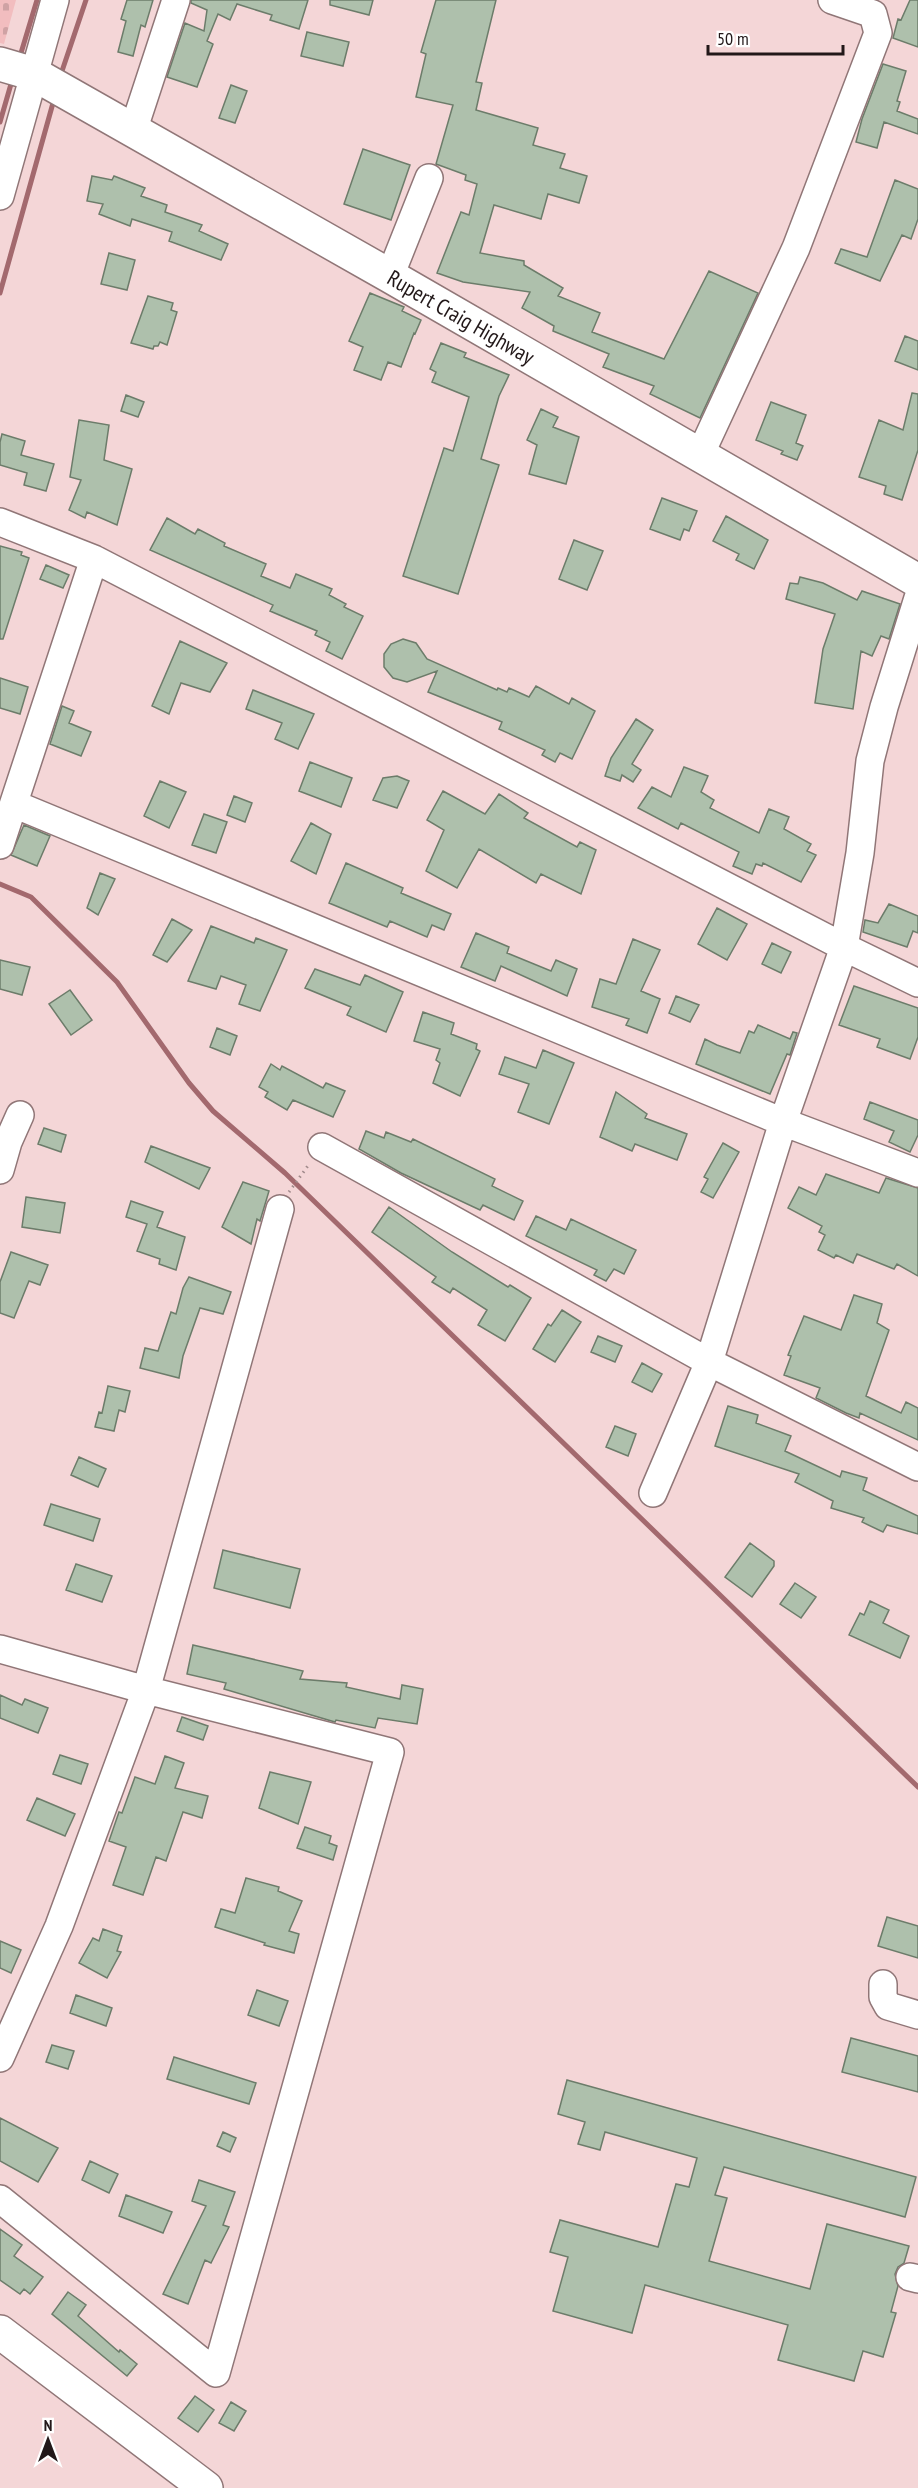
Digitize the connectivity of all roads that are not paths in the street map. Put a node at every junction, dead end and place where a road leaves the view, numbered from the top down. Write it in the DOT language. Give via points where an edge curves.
graph roads {
  1 [pos="55,0"];
  2 [pos="176,0"];
  3 [pos="832,0"];
  4 [pos="0,64"];
  5 [pos="34,74"];
  6 [pos="134,131"];
  7 [pos="429,178"];
  8 [pos="0,196"];
  9 [pos="390,276"];
  10 [pos="700,454"];
  11 [pos="0,522"];
  12 [pos="94,559"];
  13 [pos="918,581"];
  14 [pos="918,598"];
  15 [pos="14,804"];
  16 [pos="0,845"];
  17 [pos="844,947"];
  18 [pos="918,983"];
  19 [pos="20,1115"];
  20 [pos="783,1122"];
  21 [pos="322,1147"];
  22 [pos="0,1170"];
  23 [pos="918,1173"];
  24 [pos="284,1201"];
  25 [pos="709,1362"];
  26 [pos="918,1467"];
  27 [pos="653,1493"];
  28 [pos="0,1649"];
  29 [pos="146,1690"];
  30 [pos="883,1984"];
  31 [pos="918,2015"];
  32 [pos="0,2058"];
  33 [pos="0,2199"];
  34 [pos="0,2332"];
  35 [pos="206,2488"];
  1 -- 5 [label="street"];
  2 -- 6 [label="street"];
  3 -- 10 [label="street" via="873,14 878,33 796,248"];
  4 -- 5 [label="main road, Rupert Craig Highway"];
  5 -- 6 [label="main road, Rupert Craig Highway"];
  5 -- 8 [label="street"];
  6 -- 9 [label="main road, Rupert Craig Highway"];
  7 -- 9 [label="street"];
  9 -- 10 [label="main road, Rupert Craig Highway"];
  10 -- 13 [label="main road, Rupert Craig Highway"];
  11 -- 12 [label="street"];
  12 -- 15 [label="street"];
  12 -- 17 [label="street"];
  14 -- 17 [label="street" via="870,761"];
  15 -- 16 [label="street"];
  15 -- 20 [label="street"];
  17 -- 18 [label="street"];
  17 -- 20 [label="street"];
  19 -- 22 [label="street"];
  20 -- 23 [label="street"];
  20 -- 25 [label="street"];
  21 -- 25 [label="street"];
  24 -- 29 [label="street"];
  25 -- 26 [label="street"];
  25 -- 27 [label="street"];
  28 -- 29 [label="street"];
  29 -- 32 [label="street" via="59,1926"];
  29 -- 33 [label="street" via="390,1752 216,2373"];
  30 -- 31 [label="street" via="888,2006"];
  34 -- 35 [label="main road"];
}
